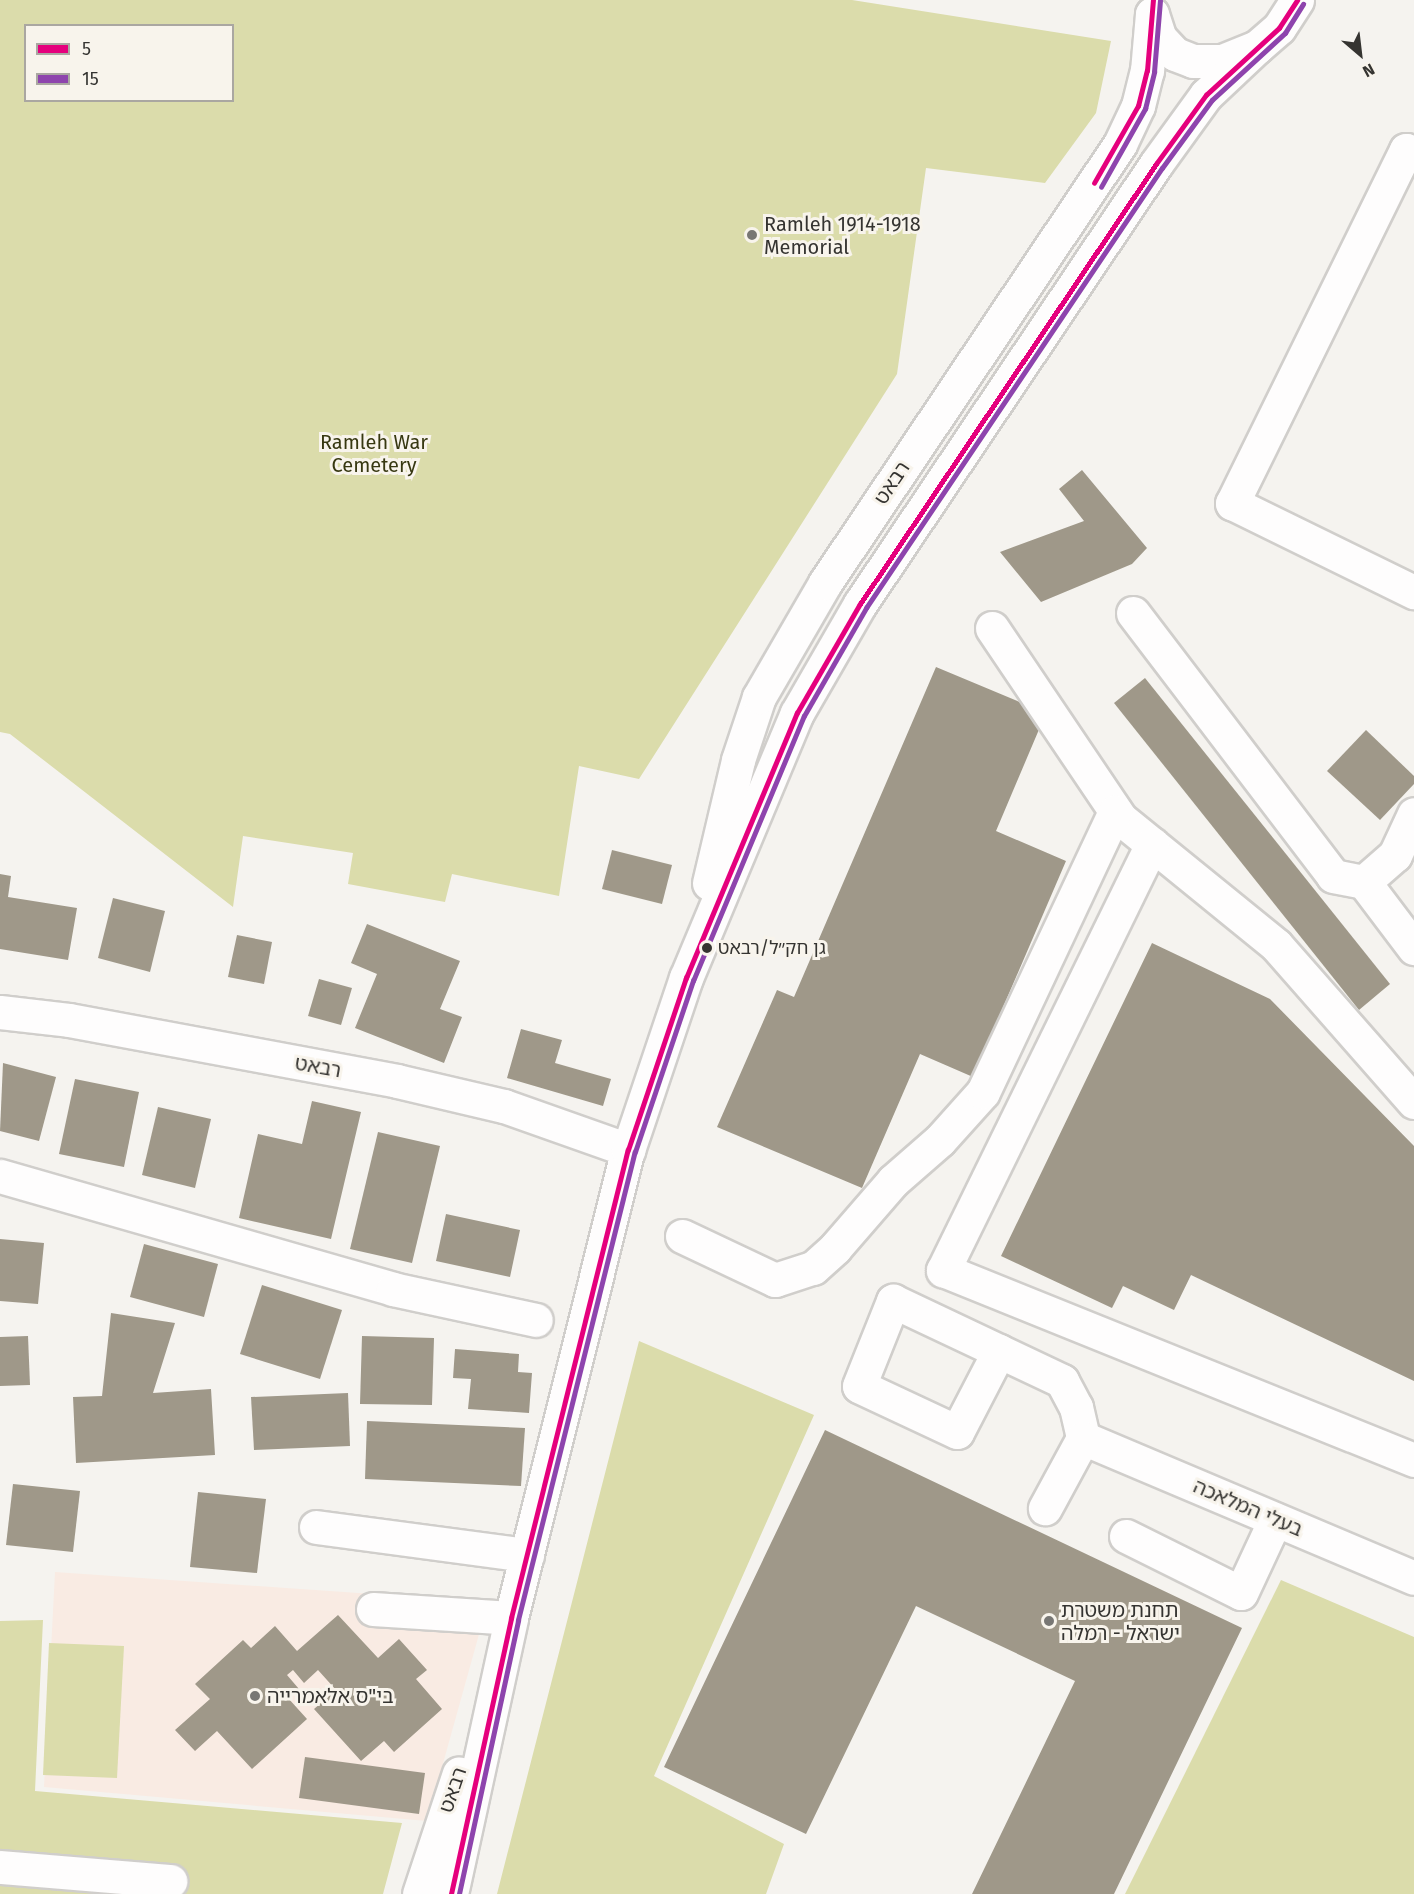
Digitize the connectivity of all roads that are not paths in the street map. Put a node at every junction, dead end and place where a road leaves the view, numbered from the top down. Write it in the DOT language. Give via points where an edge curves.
graph roads {
  1 [pos="1297,0"];
  2 [pos="1151,5"];
  3 [pos="1257,47"];
  4 [pos="1414,154"];
  5 [pos="1414,592"];
  6 [pos="1133,613"];
  7 [pos="992,628"];
  8 [pos="1115,811"];
  9 [pos="1414,814"];
  10 [pos="1152,844"];
  11 [pos="1364,882"];
  12 [pos="1414,948"];
  13 [pos="686,978"];
  14 [pos="0,1012"];
  15 [pos="1414,1102"];
  16 [pos="628,1149"];
  17 [pos="0,1176"];
  18 [pos="682,1236"];
  19 [pos="536,1320"];
  20 [pos="999,1351"];
  21 [pos="1083,1438"];
  22 [pos="1414,1460"];
  23 [pos="1045,1508"];
  24 [pos="1275,1520"];
  25 [pos="316,1527"];
  26 [pos="1126,1536"];
  27 [pos="527,1555"];
  28 [pos="1414,1578"];
  29 [pos="373,1609"];
  30 [pos="511,1618"];
  31 [pos="0,1867"];
  32 [pos="170,1881"];
  33 [pos="418,1894"];
  34 [pos="451,1894"];
  1 -- 3 [label="street, רבאט" via="1279,28"];
  2 -- 3 [label="street" via="1164,44 1186,59 1222,61"];
  2 -- 13 [label="street, רבאט" via="1148,71 1138,106 1120,144 825,583 759,697 738,760"];
  3 -- 13 [label="street, רבאט" via="1206,95 1175,136 849,622 797,713"];
  4 -- 5 [label="street" via="1406,150 1232,503"];
  6 -- 11 [label="street" via="1333,876"];
  7 -- 8 [label="street"];
  8 -- 10 [label="street"];
  8 -- 18 [label="street" via="983,1092 940,1140 893,1181 835,1248 813,1268 775,1280"];
  9 -- 11 [label="street" via="1395,855"];
  10 -- 15 [label="street" via="1276,945"];
  10 -- 22 [label="street" via="943,1270"];
  11 -- 12 [label="street"];
  13 -- 16 [label="street, רבאט"];
  14 -- 16 [label="street, רבאט" via="69,1020 397,1081 504,1106"];
  16 -- 27 [label="street, רבאט"];
  17 -- 19 [label="street" via="393,1289"];
  20 -- 21 [label="street" via="1062,1381 1076,1407"];
  21 -- 23 [label="street"];
  21 -- 24 [label="street, בעלי המלאכה"];
  24 -- 26 [label="street" via="1241,1593"];
  24 -- 28 [label="street, בעלי המלאכה"];
  25 -- 27 [label="street"];
  27 -- 30 [label="street, רבאט"];
  29 -- 30 [label="street"];
  30 -- 33 [label="street, רבאט"];
  30 -- 34 [label="street, רבאט"];
  31 -- 32 [label="street"];
}
